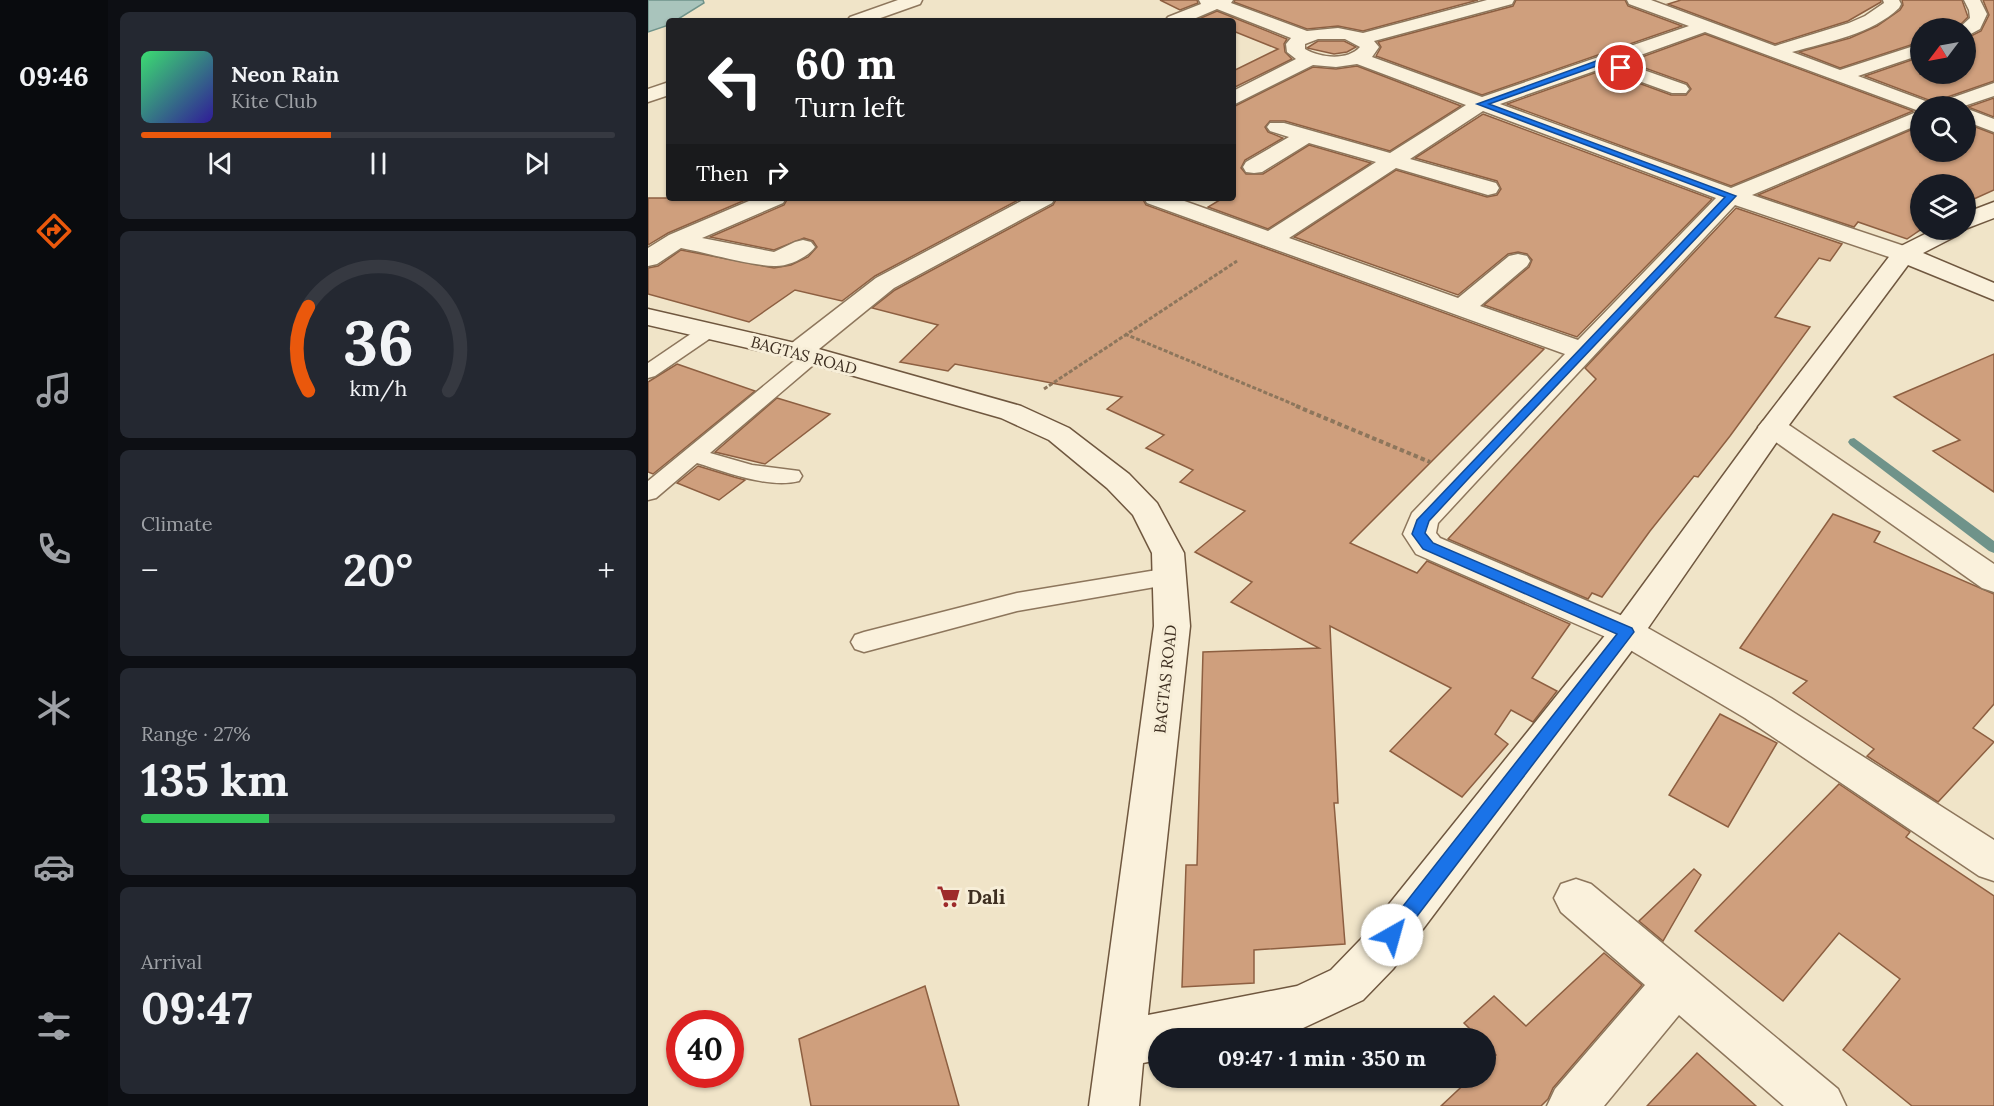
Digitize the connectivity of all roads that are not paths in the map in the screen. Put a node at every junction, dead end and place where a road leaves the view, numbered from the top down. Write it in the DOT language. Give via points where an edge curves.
graph roads {
  1 [pos="914,0"];
  2 [pos="1506,0"];
  3 [pos="1891,0"];
  4 [pos="1972,0"];
  5 [pos="1216,1"];
  6 [pos="1648,1"];
  7 [pos="864,18"];
  8 [pos="1180,18"];
  9 [pos="1976,23"];
  10 [pos="1706,26"];
  11 [pos="1306,37"];
  12 [pos="1360,49"];
  13 [pos="1773,52"];
  14 [pos="1910,52"];
  15 [pos="1310,59"];
  16 [pos="1602,61"];
  17 [pos="1840,76"];
  18 [pos="1679,88"];
  19 [pos="666,89"];
  20 [pos="1994,89"];
  21 [pos="648,96"];
  22 [pos="1975,96"];
  23 [pos="1236,97"];
  24 [pos="1910,102"];
  25 [pos="1481,104"];
  26 [pos="1976,119"];
  27 [pos="1910,121"];
  28 [pos="1994,126"];
  29 [pos="1277,127"];
  30 [pos="1307,135"];
  31 [pos="1394,160"];
  32 [pos="1254,167"];
  33 [pos="1488,188"];
  34 [pos="1731,196"];
  35 [pos="768,201"];
  36 [pos="1038,201"];
  37 [pos="1163,201"];
  38 [pos="1992,212"];
  39 [pos="1976,218"];
  40 [pos="677,240"];
  41 [pos="1270,240"];
  42 [pos="1931,240"];
  43 [pos="803,247"];
  44 [pos="1904,254"];
  45 [pos="648,259"];
  46 [pos="1518,261"];
  47 [pos="1994,292"];
  48 [pos="1461,309"];
  49 [pos="648,317"];
  50 [pos="708,331"];
  51 [pos="1582,351"];
  52 [pos="805,354"];
  53 [pos="648,372"];
  54 [pos="1773,427"];
  55 [pos="694,455"];
  56 [pos="792,477"];
  57 [pos="648,493"];
  58 [pos="1169,577"];
  59 [pos="1994,580"];
  60 [pos="1627,632"];
  61 [pos="864,642"];
  62 [pos="1994,863"];
  63 [pos="1576,898"];
  64 [pos="1677,982"];
  65 [pos="1122,1044"];
  66 [pos="1114,1106"];
  67 [pos="1572,1106"];
  68 [pos="1821,1106"];
  1 -- 7 [label="street"];
  2 -- 12 [label="street"];
  3 -- 13 [label="street" via="1888,11 1870,21"];
  4 -- 9 [label="street" via="1980,11"];
  5 -- 8 [label="street"];
  5 -- 11 [label="street"];
  6 -- 10 [label="street"];
  10 -- 13 [label="street"];
  10 -- 16 [label="street"];
  11 -- 12 [label="street" via="1341,34"];
  11 -- 15 [label="street" via="1294,48"];
  12 -- 15 [label="street" via="1334,62"];
  12 -- 25 [label="street"];
  13 -- 17 [label="street"];
  14 -- 17 [label="street"];
  15 -- 23 [label="street"];
  16 -- 18 [label="street"];
  16 -- 25 [label="street"];
  17 -- 24 [label="street"];
  19 -- 21 [label="street"];
  20 -- 22 [label="street"];
  25 -- 31 [label="street"];
  25 -- 34 [label="street"];
  26 -- 28 [label="street"];
  27 -- 34 [label="street"];
  29 -- 30 [label="street"];
  30 -- 31 [label="street"];
  30 -- 32 [label="street"];
  31 -- 33 [label="street"];
  31 -- 41 [label="street"];
  34 -- 44 [label="street"];
  34 -- 51 [label="street"];
  35 -- 40 [label="street"];
  36 -- 52 [label="street" via="885,284"];
  37 -- 41 [label="street"];
  38 -- 39 [label="street"];
  40 -- 43 [label="street" via="775,259"];
  40 -- 45 [label="street"];
  41 -- 48 [label="street"];
  42 -- 44 [label="street"];
  44 -- 47 [label="street"];
  44 -- 54 [label="street"];
  46 -- 48 [label="street"];
  48 -- 51 [label="street"];
  49 -- 50 [label="street, BAGTAS ROAD"];
  50 -- 52 [label="street, BAGTAS ROAD"];
  50 -- 53 [label="lane"];
  51 -- 60 [label="street" via="1423,520 1419,534 1428,546"];
  52 -- 55 [label="lane"];
  52 -- 58 [label="street, BAGTAS ROAD" via="1011,412 1059,434 1118,481 1146,510 1168,553"];
  54 -- 59 [label="street"];
  54 -- 60 [label="street"];
  55 -- 56 [label="lane" via="751,472"];
  55 -- 57 [label="lane"];
  58 -- 61 [label="lane" via="1017,602"];
  58 -- 65 [label="street, BAGTAS ROAD" via="1172,626"];
  60 -- 62 [label="street" via="1758,708"];
  60 -- 65 [label="street" via="1377,954 1347,985 1301,1007"];
  63 -- 64 [label="street"];
  64 -- 67 [label="street"];
  64 -- 68 [label="street"];
  65 -- 66 [label="street, BAGTAS ROAD"];
}
